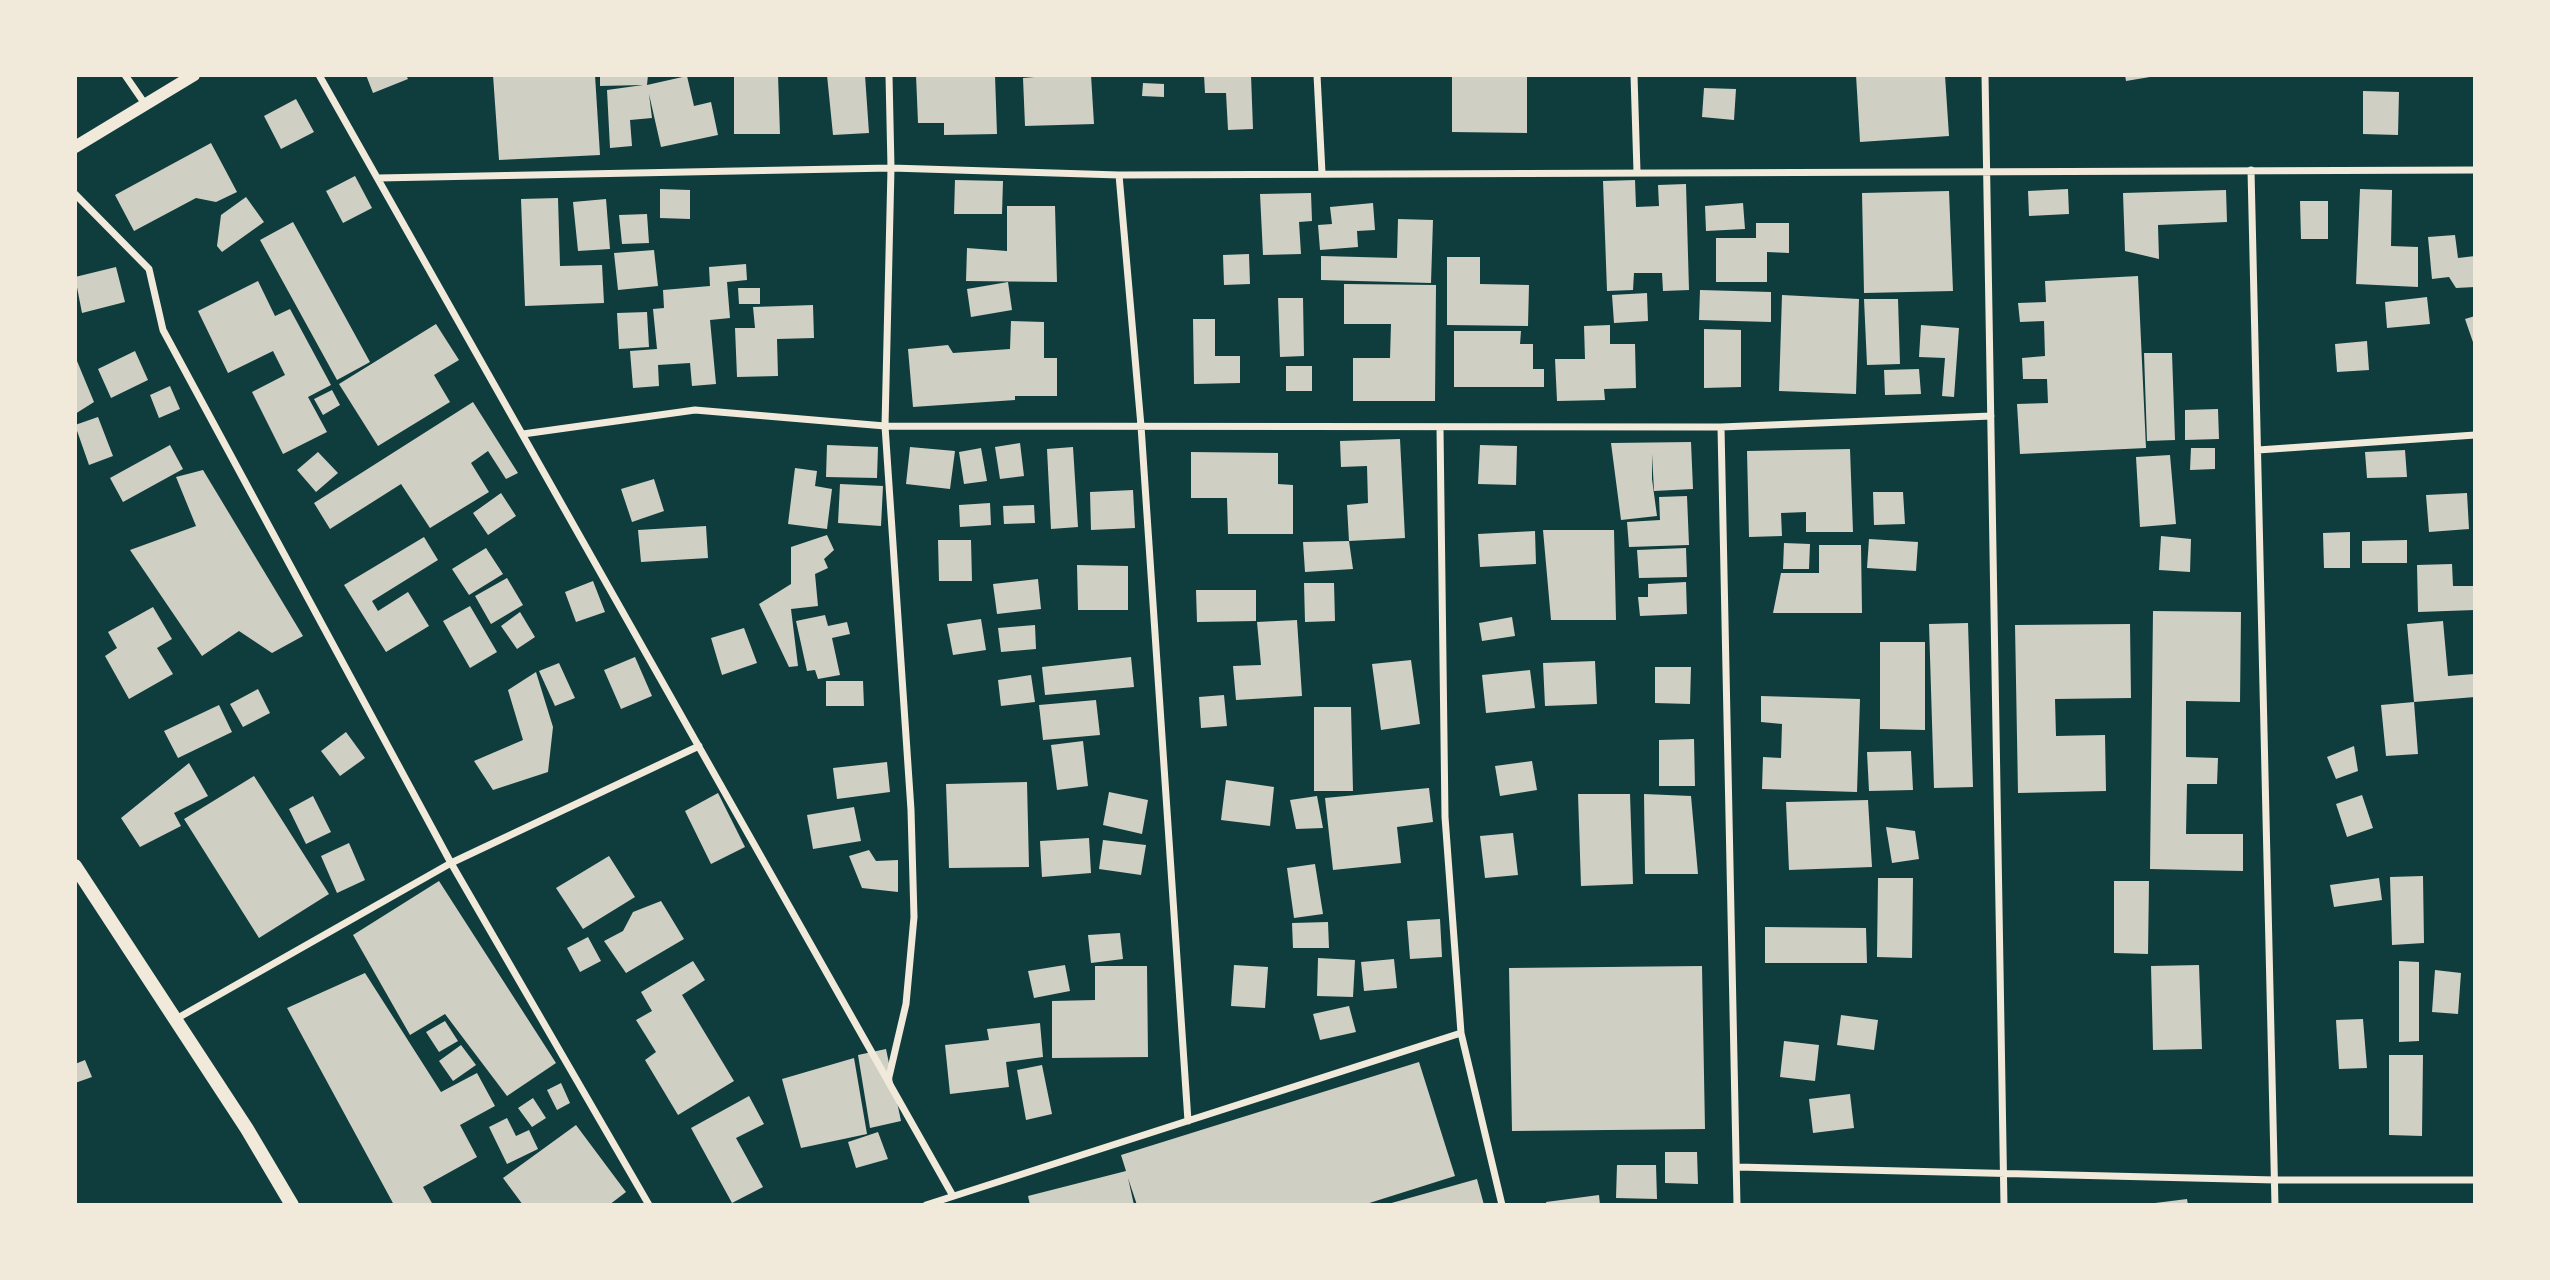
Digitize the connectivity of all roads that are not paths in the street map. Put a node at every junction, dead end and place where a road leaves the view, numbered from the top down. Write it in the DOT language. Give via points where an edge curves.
graph roads {
  1 [pos="124,75"];
  2 [pos="194,75"];
  3 [pos="318,75"];
  4 [pos="889,75"];
  5 [pos="1317,75"];
  6 [pos="1634,75"];
  7 [pos="1985,75"];
  8 [pos="145,104"];
  9 [pos="75,146"];
  10 [pos="891,168"];
  11 [pos="2251,170"];
  12 [pos="2475,170"];
  13 [pos="1987,171"];
  14 [pos="1637,172"];
  15 [pos="1322,173"];
  16 [pos="1119,175"];
  17 [pos="379,178"];
  18 [pos="75,194"];
  19 [pos="1991,416"];
  20 [pos="885,426"];
  21 [pos="1141,426"];
  22 [pos="1721,427"];
  23 [pos="1440,428"];
  24 [pos="523,434"];
  25 [pos="2475,435"];
  26 [pos="2258,450"];
  27 [pos="699,746"];
  28 [pos="451,863"];
  29 [pos="75,866"];
  30 [pos="176,1019"];
  31 [pos="1461,1033"];
  32 [pos="888,1081"];
  33 [pos="1188,1121"];
  34 [pos="1737,1167"];
  35 [pos="2004,1175"];
  36 [pos="2274,1180"];
  37 [pos="2475,1180"];
  38 [pos="953,1196"];
  39 [pos="292,1205"];
  40 [pos="649,1205"];
  41 [pos="926,1205"];
  42 [pos="1502,1205"];
  43 [pos="1737,1205"];
  44 [pos="2004,1205"];
  45 [pos="2275,1205"];
  1 -- 8 [label="street"];
  2 -- 8 [label="street"];
  3 -- 17 [label="street"];
  4 -- 10 [label="street"];
  5 -- 15 [label="street"];
  6 -- 14 [label="street"];
  7 -- 13 [label="street"];
  8 -- 9 [label="street"];
  10 -- 16 [label="street"];
  10 -- 17 [label="street"];
  10 -- 20 [label="street"];
  11 -- 12 [label="street"];
  11 -- 13 [label="street"];
  11 -- 26 [label="street"];
  13 -- 14 [label="street"];
  13 -- 19 [label="street"];
  14 -- 15 [label="street"];
  15 -- 16 [label="street"];
  16 -- 21 [label="street"];
  17 -- 24 [label="street"];
  18 -- 28 [label="street" via="149,269 163,330"];
  19 -- 22 [label="street"];
  19 -- 35 [label="street"];
  20 -- 21 [label="street"];
  20 -- 24 [label="street" via="695,410"];
  20 -- 32 [label="street" via="914,917 906,1004"];
  21 -- 23 [label="street"];
  21 -- 33 [label="street"];
  22 -- 23 [label="street"];
  22 -- 34 [label="street"];
  23 -- 31 [label="street" via="1445,817"];
  24 -- 27 [label="street"];
  25 -- 26 [label="street"];
  26 -- 36 [label="street"];
  27 -- 28 [label="street"];
  27 -- 32 [label="street"];
  28 -- 30 [label="street"];
  28 -- 40 [label="street"];
  29 -- 30 [label="main road"];
  30 -- 39 [label="main road"];
  31 -- 33 [label="street"];
  31 -- 42 [label="street"];
  32 -- 38 [label="street"];
  33 -- 38 [label="street"];
  34 -- 35 [label="street"];
  34 -- 43 [label="street"];
  35 -- 36 [label="street"];
  35 -- 44 [label="street"];
  36 -- 37 [label="street"];
  36 -- 45 [label="street"];
  38 -- 41 [label="street"];
}
